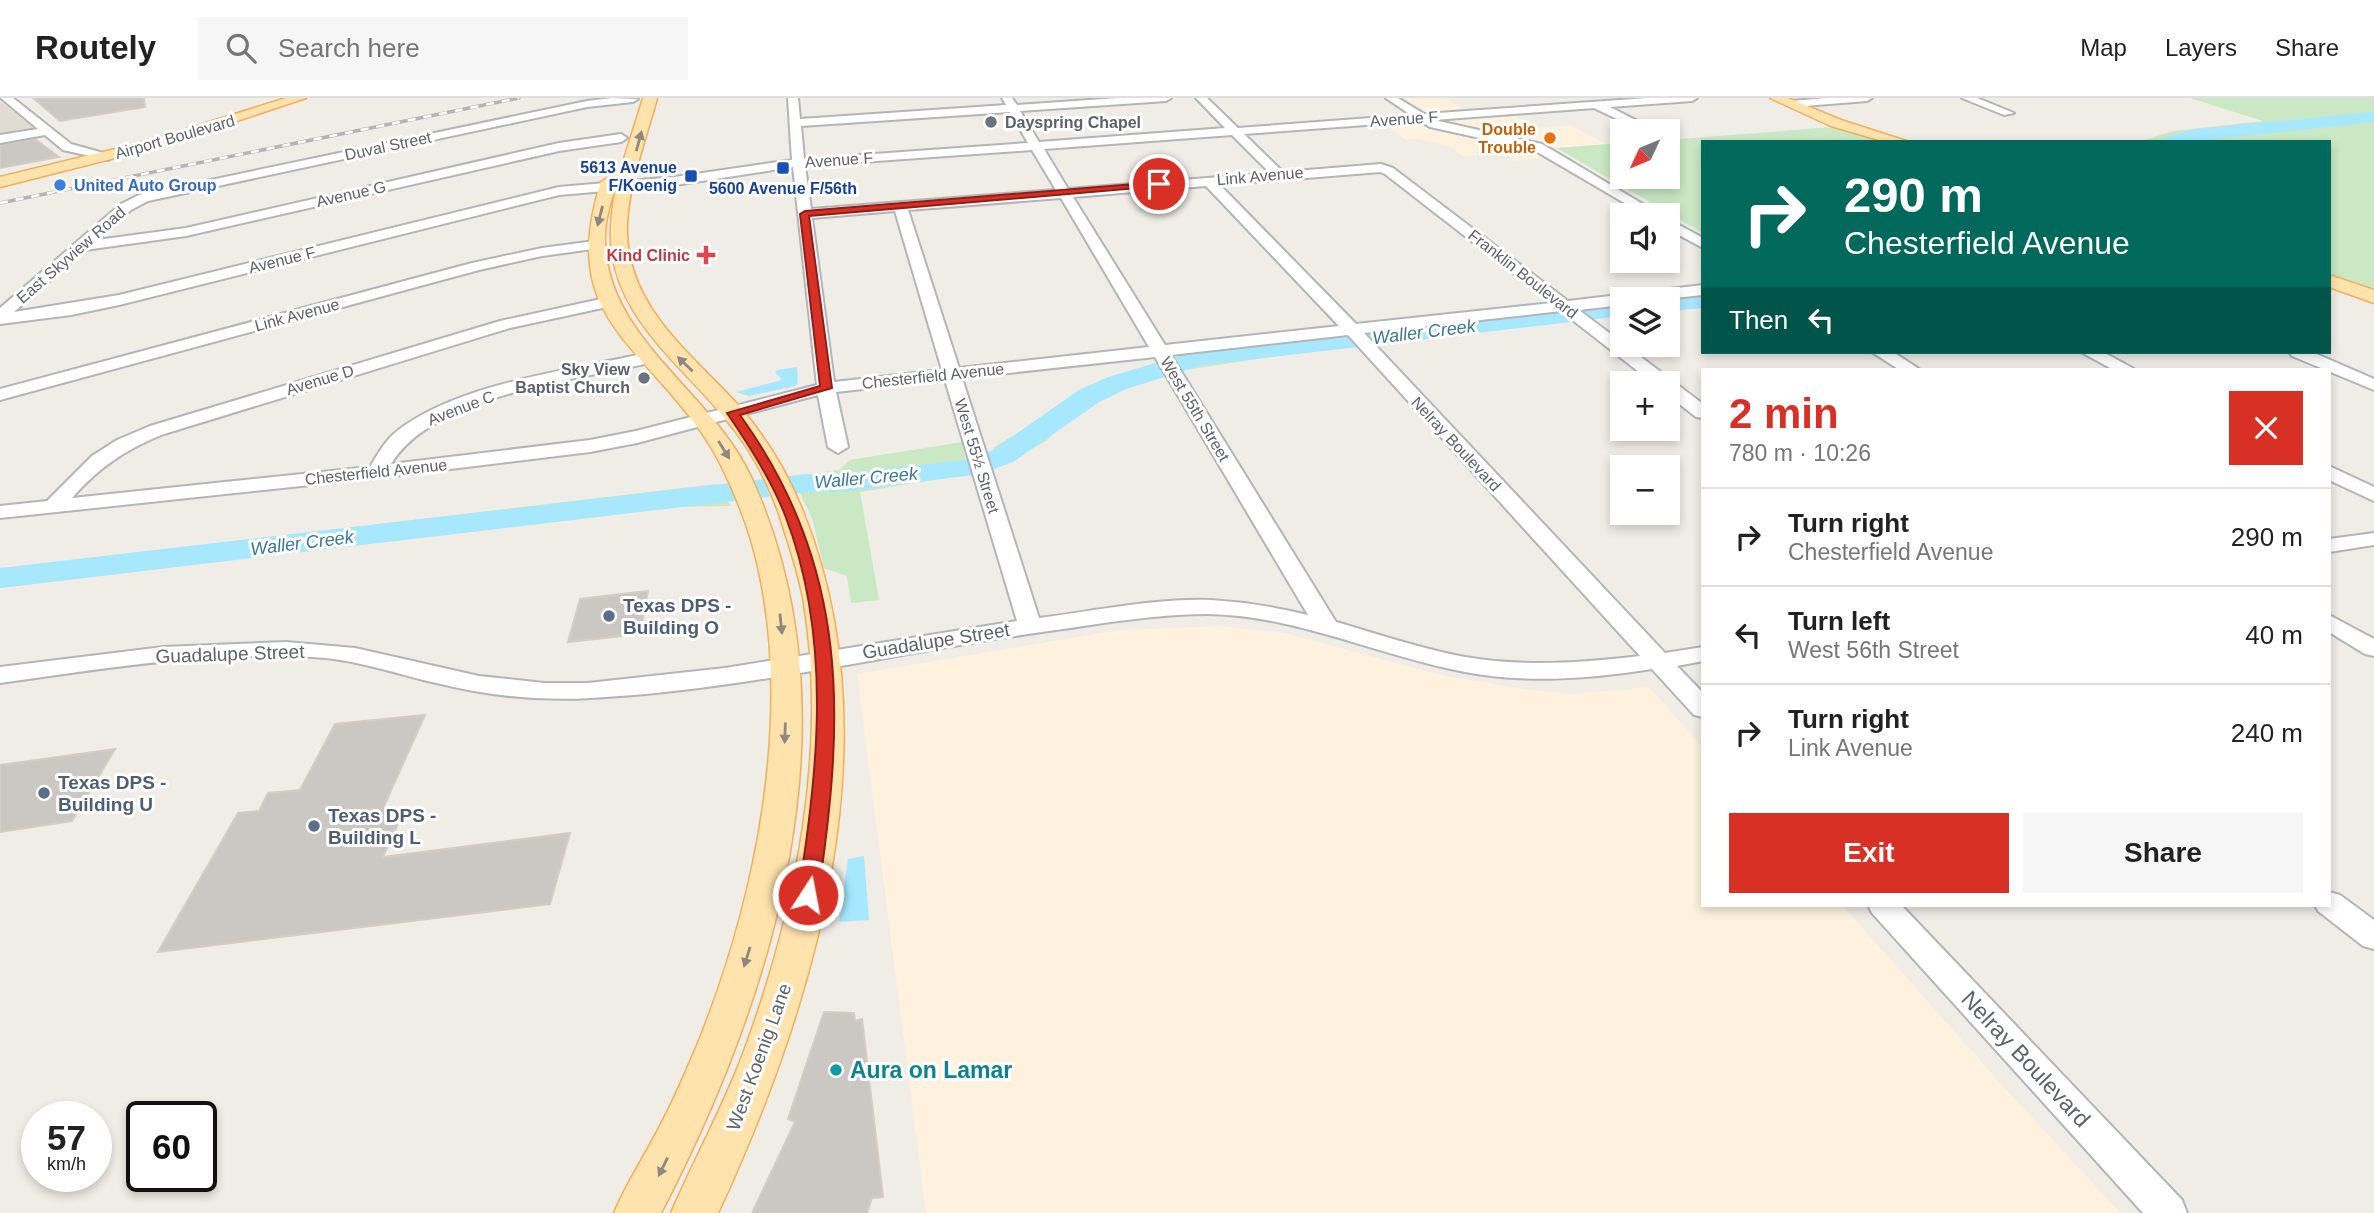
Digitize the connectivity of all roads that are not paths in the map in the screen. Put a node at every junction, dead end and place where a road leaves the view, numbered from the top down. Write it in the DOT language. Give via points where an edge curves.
graph roads {
  1 [pos="6,98"];
  2 [pos="299,98"];
  3 [pos="650,98"];
  4 [pos="793,98"];
  5 [pos="1166,98"];
  6 [pos="1201,98"];
  7 [pos="1391,98"];
  8 [pos="1584,98"];
  9 [pos="1692,98"];
  10 [pos="1777,98"];
  11 [pos="1865,98"];
  12 [pos="1968,98"];
  13 [pos="1010,103"];
  14 [pos="1792,104"];
  15 [pos="1597,105"];
  16 [pos="2008,113"];
  17 [pos="628,115"];
  18 [pos="1421,118"];
  19 [pos="1626,119"];
  20 [pos="795,123"];
  21 [pos="48,131"];
  22 [pos="1234,132"];
  23 [pos="0,139"];
  24 [pos="1895,140"];
  25 [pos="1034,147"];
  26 [pos="108,156"];
  27 [pos="798,163"];
  28 [pos="1381,168"];
  29 [pos="1278,174"];
  30 [pos="1208,180"];
  31 [pos="0,184"];
  32 [pos="627,185"];
  33 [pos="607,186"];
  34 [pos="1062,192"];
  35 [pos="144,198"];
  36 [pos="1634,203"];
  37 [pos="900,206"];
  38 [pos="805,214"];
  39 [pos="1680,230"];
  40 [pos="1701,243"];
  41 [pos="81,246"];
  42 [pos="595,246"];
  43 [pos="2331,281"];
  44 [pos="1701,290"];
  45 [pos="1680,293"];
  46 [pos="2374,296"];
  47 [pos="610,302"];
  48 [pos="1610,303"];
  49 [pos="1572,312"];
  50 [pos="0,317"];
  51 [pos="1357,336"];
  52 [pos="1884,354"];
  53 [pos="2094,354"];
  54 [pos="2303,354"];
  55 [pos="647,358"];
  56 [pos="1167,364"];
  57 [pos="1908,368"];
  58 [pos="2123,368"];
  59 [pos="1648,371"];
  60 [pos="951,374"];
  61 [pos="2374,385"];
  62 [pos="826,388"];
  63 [pos="0,396"];
  64 [pos="1680,396"];
  65 [pos="1701,411"];
  66 [pos="733,413"];
  67 [pos="704,420"];
  68 [pos="838,447"];
  69 [pos="377,472"];
  70 [pos="2331,473"];
  71 [pos="2374,495"];
  72 [pos="54,506"];
  73 [pos="0,512"];
  74 [pos="2374,539"];
  75 [pos="2331,546"];
  76 [pos="2331,623"];
  77 [pos="1030,626"];
  78 [pos="1326,626"];
  79 [pos="2374,649"];
  80 [pos="1701,654"];
  81 [pos="825,659"];
  82 [pos="1657,662"];
  83 [pos="784,665"];
  84 [pos="0,675"];
  85 [pos="1701,707"];
  86 [pos="2331,905"];
  87 [pos="1885,907"];
  88 [pos="2374,937"];
  89 [pos="637,1213"];
  90 [pos="694,1213"];
  91 [pos="2168,1213"];
  1 -- 21 [label="street"];
  2 -- 26 [label="main road, Airport Boulevard"];
  32 -- 3 [label="main road, West Koenig Lane, one-way"];
  4 -- 20 [label="street"];
  5 -- 13 [label="street"];
  6 -- 22 [label="street"];
  7 -- 18 [label="street"];
  8 -- 15 [label="street"];
  9 -- 15 [label="street, Avenue F"];
  10 -- 14 [label="main road"];
  11 -- 14 [label="street"];
  12 -- 16 [label="street"];
  13 -- 20 [label="street"];
  13 -- 25 [label="street, West 55th Street"];
  14 -- 24 [label="main road" via="1844,126"];
  15 -- 18 [label="street, Avenue F"];
  15 -- 19 [label="street"];
  17 -- 33 [label="main road"];
  17 -- 35 [label="street, Duval Street" via="587,104"];
  17 -- 41 [label="street, Avenue G" via="559,147 164,236"];
  18 -- 22 [label="street, Avenue F"];
  18 -- 36 [label="street" via="1443,128 1544,149"];
  20 -- 27 [label="street"];
  21 -- 23 [label="street"];
  21 -- 26 [label="street" via="67,147"];
  22 -- 25 [label="street, Avenue F"];
  22 -- 29 [label="street"];
  25 -- 27 [label="street, Avenue F"];
  25 -- 34 [label="street, West 55th Street"];
  26 -- 31 [label="main road, Airport Boulevard"];
  27 -- 32 [label="street, Avenue F"];
  27 -- 38 [label="street"];
  28 -- 29 [label="street, Link Avenue"];
  28 -- 49 [label="street, Franklin Boulevard"];
  29 -- 30 [label="street, Link Avenue"];
  30 -- 34 [label="street, Link Avenue"];
  30 -- 51 [label="street, Nelray Boulevard"];
  32 -- 33 [label="street, Avenue F"];
  66 -- 32 [label="main road, West Koenig Lane, one-way" via="672,352 644,315 626,279 619,243"];
  33 -- 42 [label="main road, one-way"];
  33 -- 50 [label="street, Avenue F" via="547,194 96,305"];
  34 -- 37 [label="street, Link Avenue"];
  34 -- 56 [label="street, West 55th Street"];
  35 -- 41 [label="street, East Skyview Road" via="125,207"];
  37 -- 38 [label="street, Link Avenue"];
  37 -- 60 [label="street, West 55½ Street"];
  38 -- 62 [label="street"];
  39 -- 40 [label="street"];
  41 -- 50 [label="street, East Skyview Road"];
  42 -- 47 [label="main road"];
  42 -- 63 [label="street, Link Avenue" via="477,266"];
  43 -- 46 [label="main road"];
  44 -- 45 [label="street, Chesterfield Avenue"];
  47 -- 55 [label="main road"];
  47 -- 72 [label="street, Avenue D" via="506,324 156,430 100,457"];
  48 -- 49 [label="street, Chesterfield Avenue"];
  49 -- 51 [label="street, Chesterfield Avenue"];
  49 -- 59 [label="street, Franklin Boulevard"];
  51 -- 56 [label="street, Chesterfield Avenue"];
  51 -- 82 [label="street, Nelray Boulevard"];
  52 -- 57 [label="street"];
  53 -- 58 [label="street"];
  54 -- 61 [label="street"];
  55 -- 67 [label="main road"];
  55 -- 69 [label="street, Avenue C" via="498,393 444,411 402,437"];
  56 -- 60 [label="street, Chesterfield Avenue"];
  56 -- 78 [label="street, West 55th Street"];
  60 -- 62 [label="street, Chesterfield Avenue"];
  60 -- 77 [label="street, West 55½ Street"];
  62 -- 66 [label="street, Chesterfield Avenue"];
  62 -- 68 [label="street"];
  64 -- 65 [label="street, Franklin Boulevard"];
  66 -- 67 [label="street, Chesterfield Avenue"];
  66 -- 81 [label="main road, West Koenig Lane" via="778,485 802,542"];
  67 -- 69 [label="street, Chesterfield Avenue" via="590,446"];
  67 -- 83 [label="main road, one-way" via="725,450 768,548"];
  69 -- 72 [label="street, Chesterfield Avenue"];
  70 -- 71 [label="street"];
  72 -- 73 [label="street, Chesterfield Avenue"];
  74 -- 75 [label="street"];
  76 -- 79 [label="street"];
  77 -- 78 [label="street, Guadalupe Street" via="1201,607 1255,611"];
  77 -- 81 [label="street, Guadalupe Street"];
  78 -- 82 [label="street, Guadalupe Street" via="1420,654 1506,670 1595,671"];
  80 -- 82 [label="street, Guadalupe Street"];
  81 -- 83 [label="street, Guadalupe Street"];
  81 -- 90 [label="main road, West Koenig Lane" via="821,809 799,939 778,1017 752,1087"];
  82 -- 85 [label="street, Nelray Boulevard"];
  83 -- 84 [label="street, Guadalupe Street" via="605,690 485,685 387,661 270,649 205,650"];
  83 -- 89 [label="main road, one-way" via="782,775 751,942 700,1090"];
  86 -- 88 [label="street"];
  87 -- 91 [label="street, Nelray Boulevard"];
}
